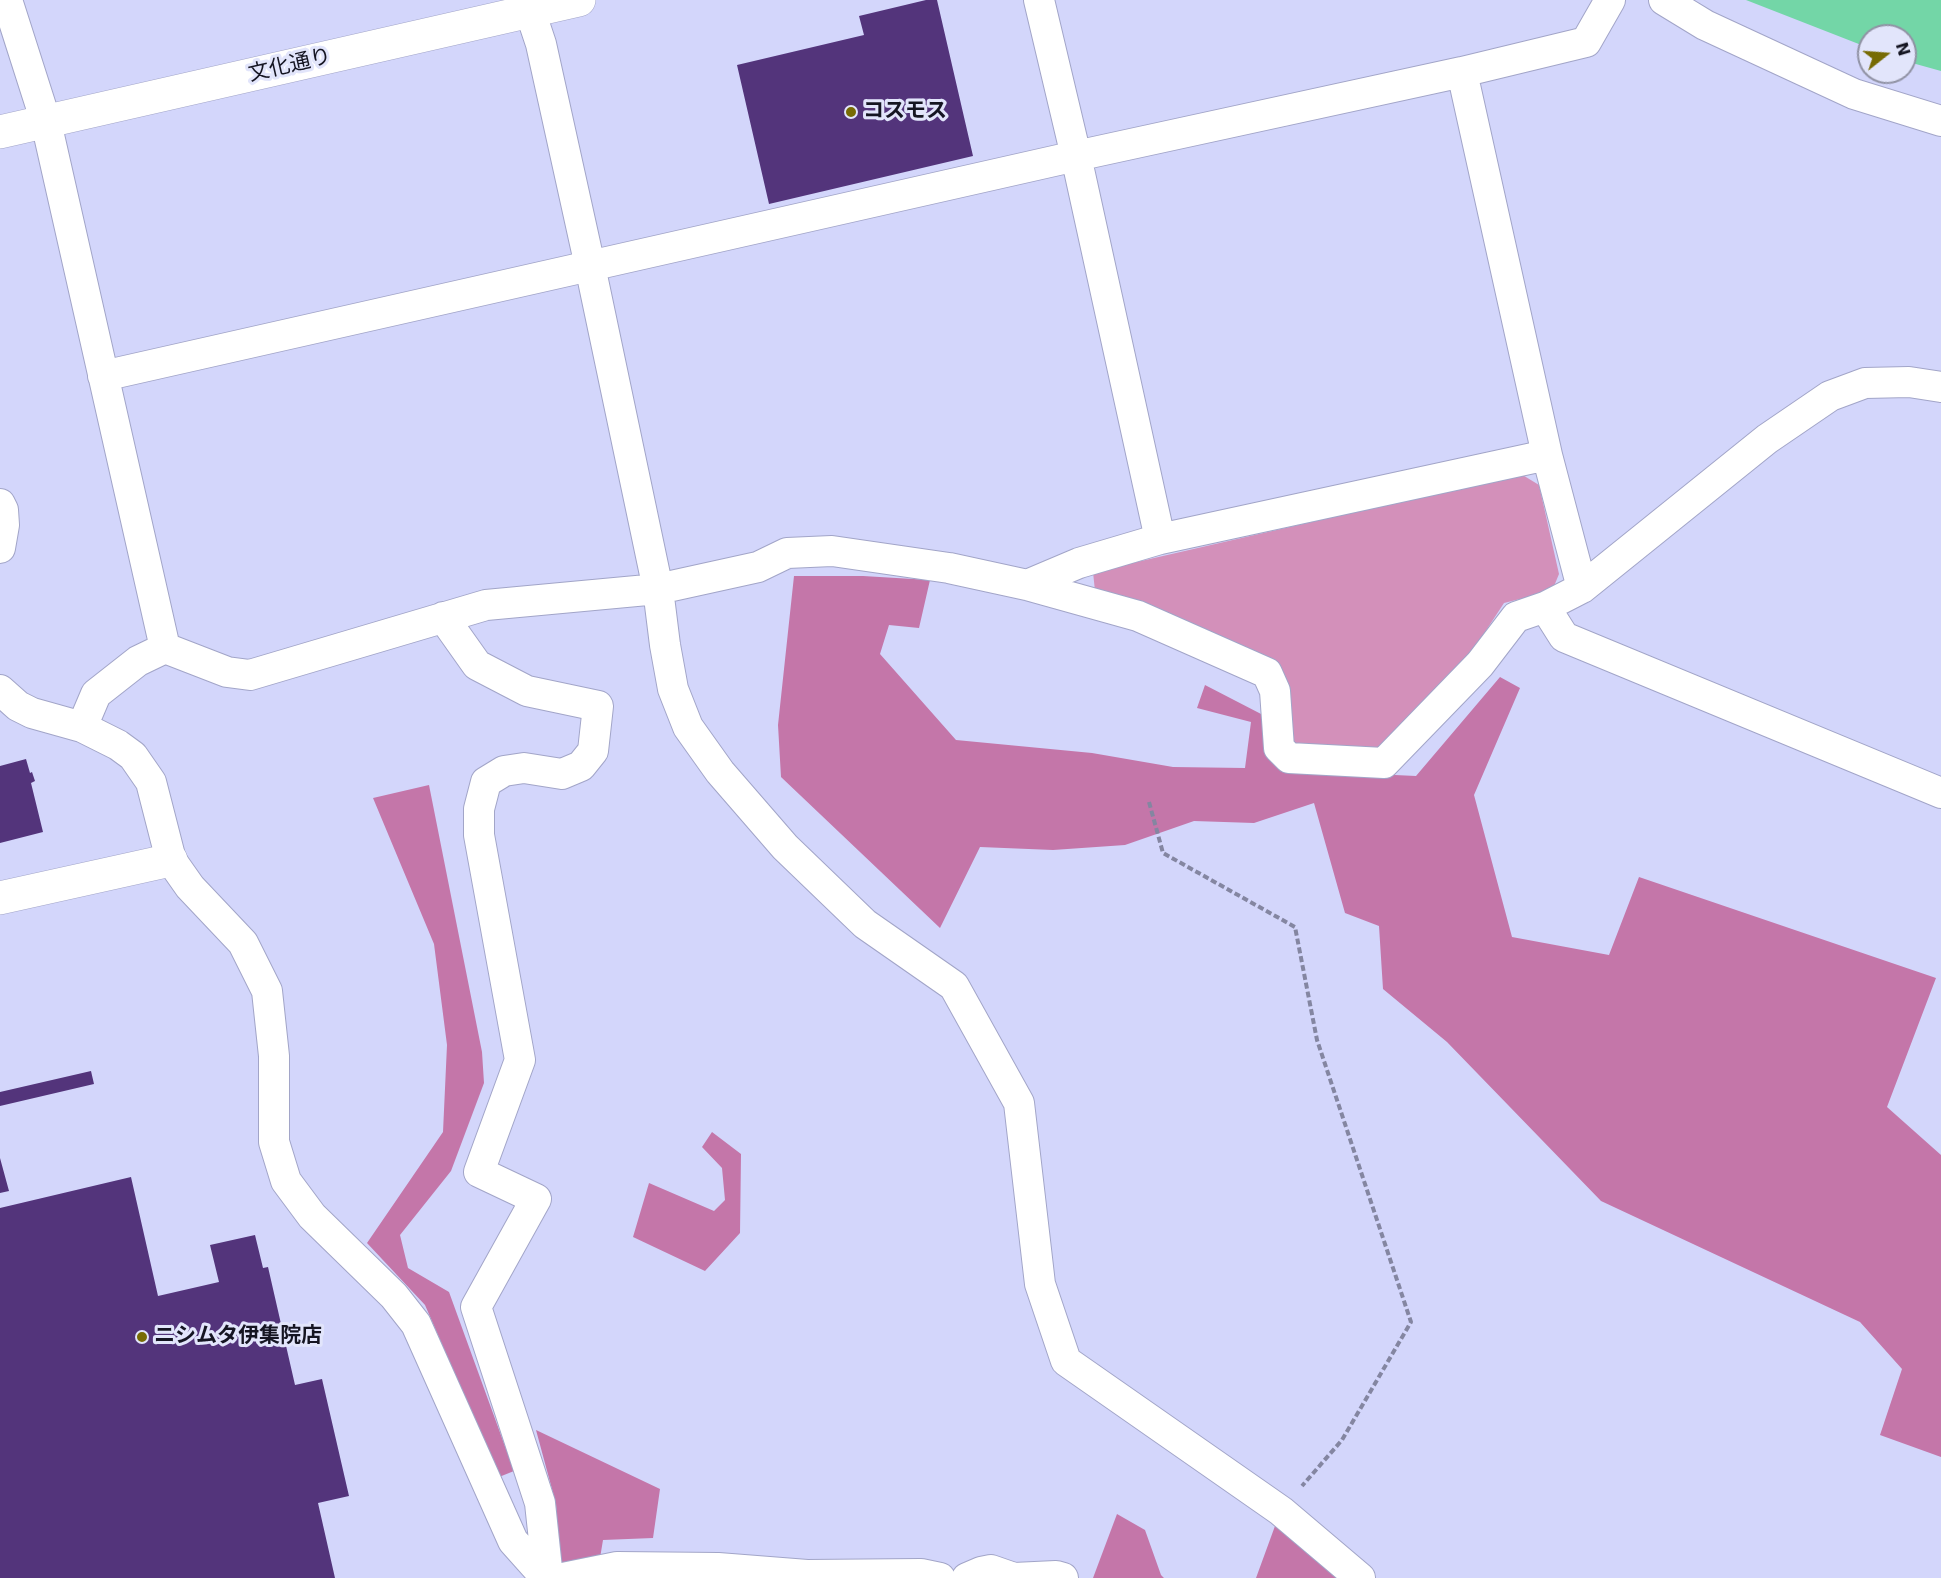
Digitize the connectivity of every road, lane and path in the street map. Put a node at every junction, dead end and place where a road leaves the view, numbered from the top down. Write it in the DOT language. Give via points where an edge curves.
graph roads {
  1 [pos="7,0"];
  2 [pos="579,0"];
  3 [pos="1039,0"];
  4 [pos="1610,0"];
  5 [pos="1664,0"];
  6 [pos="528,6"];
  7 [pos="1462,72"];
  8 [pos="1941,121"];
  9 [pos="46,122"];
  10 [pos="0,132"];
  11 [pos="1076,156"];
  12 [pos="590,266"];
  13 [pos="104,376"];
  14 [pos="1941,387"];
  15 [pos="1547,455"];
  16 [pos="0,504"];
  17 [pos="1160,539"];
  18 [pos="0,548"];
  19 [pos="1027,585"];
  20 [pos="1582,588"];
  21 [pos="658,589"];
  22 [pos="1545,607"];
  23 [pos="443,617"];
  24 [pos="165,648"];
  25 [pos="0,690"];
  26 [pos="82,727"];
  27 [pos="1941,794"];
  28 [pos="1149,802"];
  29 [pos="171,860"];
  30 [pos="0,898"];
  31 [pos="1281,1511"];
  32 [pos="547,1578"];
  33 [pos="563,1578"];
  34 [pos="940,1578"];
  35 [pos="968,1578"];
  36 [pos="1014,1578"];
  37 [pos="1063,1578"];
  38 [pos="1360,1578"];
  1 -- 9 [label="street"];
  2 -- 6 [label="street, 文化通り"];
  3 -- 11 [label="street"];
  4 -- 7 [label="street" via="1586,42"];
  5 -- 8 [label="street" via="1704,25 1854,94"];
  6 -- 9 [label="street, 文化通り"];
  6 -- 12 [label="street" via="541,44"];
  7 -- 11 [label="street"];
  7 -- 15 [label="street"];
  9 -- 10 [label="street, 文化通り"];
  9 -- 13 [label="street"];
  11 -- 12 [label="street"];
  11 -- 17 [label="street"];
  12 -- 13 [label="street"];
  12 -- 21 [label="street"];
  13 -- 24 [label="street"];
  14 -- 20 [label="street" via="1909,382 1866,383 1830,396 1767,439"];
  15 -- 17 [label="street"];
  15 -- 20 [label="street"];
  16 -- 18 [label="street" via="4,525"];
  17 -- 19 [label="street" via="1079,563"];
  19 -- 21 [label="street" via="950,568 832,551 787,553 758,567"];
  19 -- 22 [label="street" via="1138,616 1267,673 1275,691 1279,748 1289,758 1384,763 1480,664 1516,617"];
  20 -- 22 [label="street"];
  21 -- 23 [label="street" via="486,605"];
  21 -- 31 [label="street" via="673,689 688,727 720,772 785,847 865,924 954,986 1019,1103 1040,1284 1066,1362"];
  22 -- 27 [label="street" via="1564,637"];
  23 -- 24 [label="street" via="250,675 226,672"];
  23 -- 32 [label="street" via="477,665 527,691 598,706 593,751 581,766 562,774 524,768 504,771 486,782 479,808 479,835 520,1060 479,1172 536,1199 476,1307 540,1503"];
  24 -- 26 [label="street" via="138,661 96,694"];
  25 -- 26 [label="street" via="32,713"];
  26 -- 29 [label="street" via="133,756 151,782"];
  28 -- 31 [label="path" via="1163,853 1295,927 1317,1040 1411,1322 1342,1440"];
  29 -- 30 [label="street"];
  29 -- 32 [label="street" via="190,887 243,944 267,991 274,1056 274,1142 286,1181 312,1216 394,1296 416,1324 513,1541"];
  31 -- 38 [label="street"];
  33 -- 34 [label="street" via="617,1567 718,1568 807,1575 921,1574"];
  35 -- 36 [label="street" via="991,1570"];
  36 -- 37 [label="street"];
}
